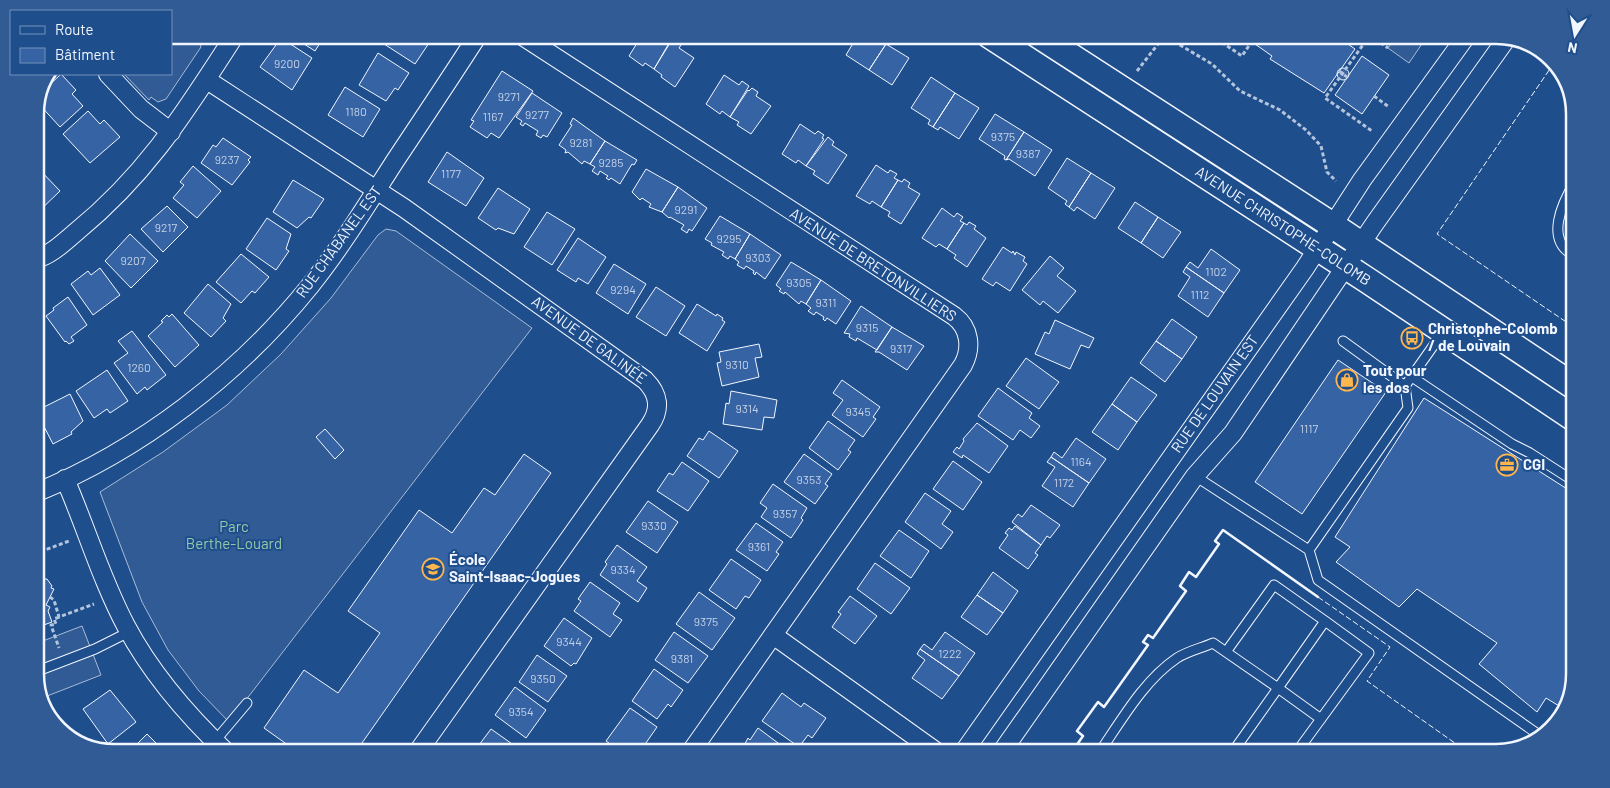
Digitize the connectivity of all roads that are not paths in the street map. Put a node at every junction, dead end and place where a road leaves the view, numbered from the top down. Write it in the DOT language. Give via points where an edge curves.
graph roads {
  1 [pos="226,44"];
  2 [pos="472,44"];
  3 [pos="535,44"];
  4 [pos="1002,44"];
  5 [pos="1052,44"];
  6 [pos="1461,44"];
  7 [pos="1503,44"];
  8 [pos="109,75"];
  9 [pos="206,80"];
  10 [pos="171,132"];
  11 [pos="377,191"];
  12 [pos="1566,199"];
  13 [pos="1332,224"];
  14 [pos="1362,244"];
  15 [pos="1317,248"];
  16 [pos="1566,249"];
  17 [pos="44,255"];
  18 [pos="1346,267"];
  19 [pos="1443,331"];
  20 [pos="1343,341"];
  21 [pos="1412,377"];
  22 [pos="1566,381"];
  23 [pos="1405,386"];
  24 [pos="1566,413"];
  25 [pos="1195,476"];
  26 [pos="1566,476"];
  27 [pos="65,479"];
  28 [pos="44,489"];
  29 [pos="1309,550"];
  30 [pos="1325,621"];
  31 [pos="130,632"];
  32 [pos="773,635"];
  33 [pos="1226,652"];
  34 [pos="44,669"];
  35 [pos="1278,688"];
  36 [pos="247,703"];
  37 [pos="1321,718"];
  38 [pos="1535,732"];
  39 [pos="218,744"];
  40 [pos="223,744"];
  41 [pos="423,744"];
  42 [pos="696,744"];
  43 [pos="925,744"];
  44 [pos="969,744"];
  45 [pos="1007,744"];
  46 [pos="1105,744"];
  47 [pos="1239,744"];
  48 [pos="1302,744"];
  1 -- 9 [label="street"];
  2 -- 11 [label="street, RUE CHABANEL EST"];
  3 -- 32 [label="street, AVENUE DE BRETONVILLIERS" via="954,316 965,329 969,348 963,365"];
  4 -- 15 [label="main road, AVENUE CHRISTOPHE-COLOMB"];
  5 -- 13 [label="main road, AVENUE CHRISTOPHE-COLOMB"];
  6 -- 13 [label="street, RUE DE LOUVAIN EST"];
  7 -- 14 [label="street, RUE DE LOUVAIN EST"];
  8 -- 10 [label="street" via="141,109"];
  9 -- 10 [label="street"];
  9 -- 11 [label="street, AVENUE DE GALINÉE"];
  10 -- 17 [label="street" via="138,174 106,207"];
  11 -- 27 [label="street, RUE CHABANEL EST" via="310,286 233,366 161,423 106,458"];
  11 -- 41 [label="street, AVENUE DE GALINÉE" via="645,380 654,388 658,406 650,426"];
  12 -- 16 [label="lane" via="1558,224 1559,236"];
  13 -- 14 [label="main road, AVENUE CHRISTOPHE-COLOMB"];
  13 -- 15 [label="street, RUE DE LOUVAIN EST"];
  14 -- 18 [label="street, RUE DE LOUVAIN EST"];
  14 -- 22 [label="main road, AVENUE CHRISTOPHE-COLOMB"];
  15 -- 18 [label="main road, AVENUE CHRISTOPHE-COLOMB"];
  15 -- 44 [label="street, RUE DE LOUVAIN EST"];
  18 -- 19 [label="main road, AVENUE CHRISTOPHE-COLOMB"];
  18 -- 25 [label="street, RUE DE LOUVAIN EST" via="1233,433"];
  19 -- 21 [label="lane"];
  19 -- 24 [label="main road, AVENUE CHRISTOPHE-COLOMB"];
  20 -- 23 [label="lane"];
  21 -- 23 [label="lane"];
  21 -- 26 [label="lane"];
  23 -- 29 [label="lane" via="1408,408"];
  25 -- 29 [label="lane"];
  25 -- 45 [label="street, RUE DE LOUVAIN EST"];
  27 -- 28 [label="street, RUE CHABANEL EST"];
  27 -- 31 [label="street" via="114,601"];
  29 -- 38 [label="lane" via="1318,580"];
  30 -- 33 [label="lane" via="1274,585"];
  30 -- 35 [label="lane"];
  30 -- 37 [label="lane" via="1369,653"];
  31 -- 34 [label="lane" via="95,650"];
  31 -- 39 [label="street" via="170,693"];
  32 -- 42 [label="street, AVENUE DE BRETONVILLIERS"];
  32 -- 43 [label="street"];
  33 -- 35 [label="lane"];
  33 -- 46 [label="lane" via="1213,643 1179,657 1167,666 1142,693"];
  35 -- 37 [label="lane"];
  35 -- 47 [label="lane"];
  36 -- 40 [label="lane"];
  37 -- 48 [label="lane"];
}
